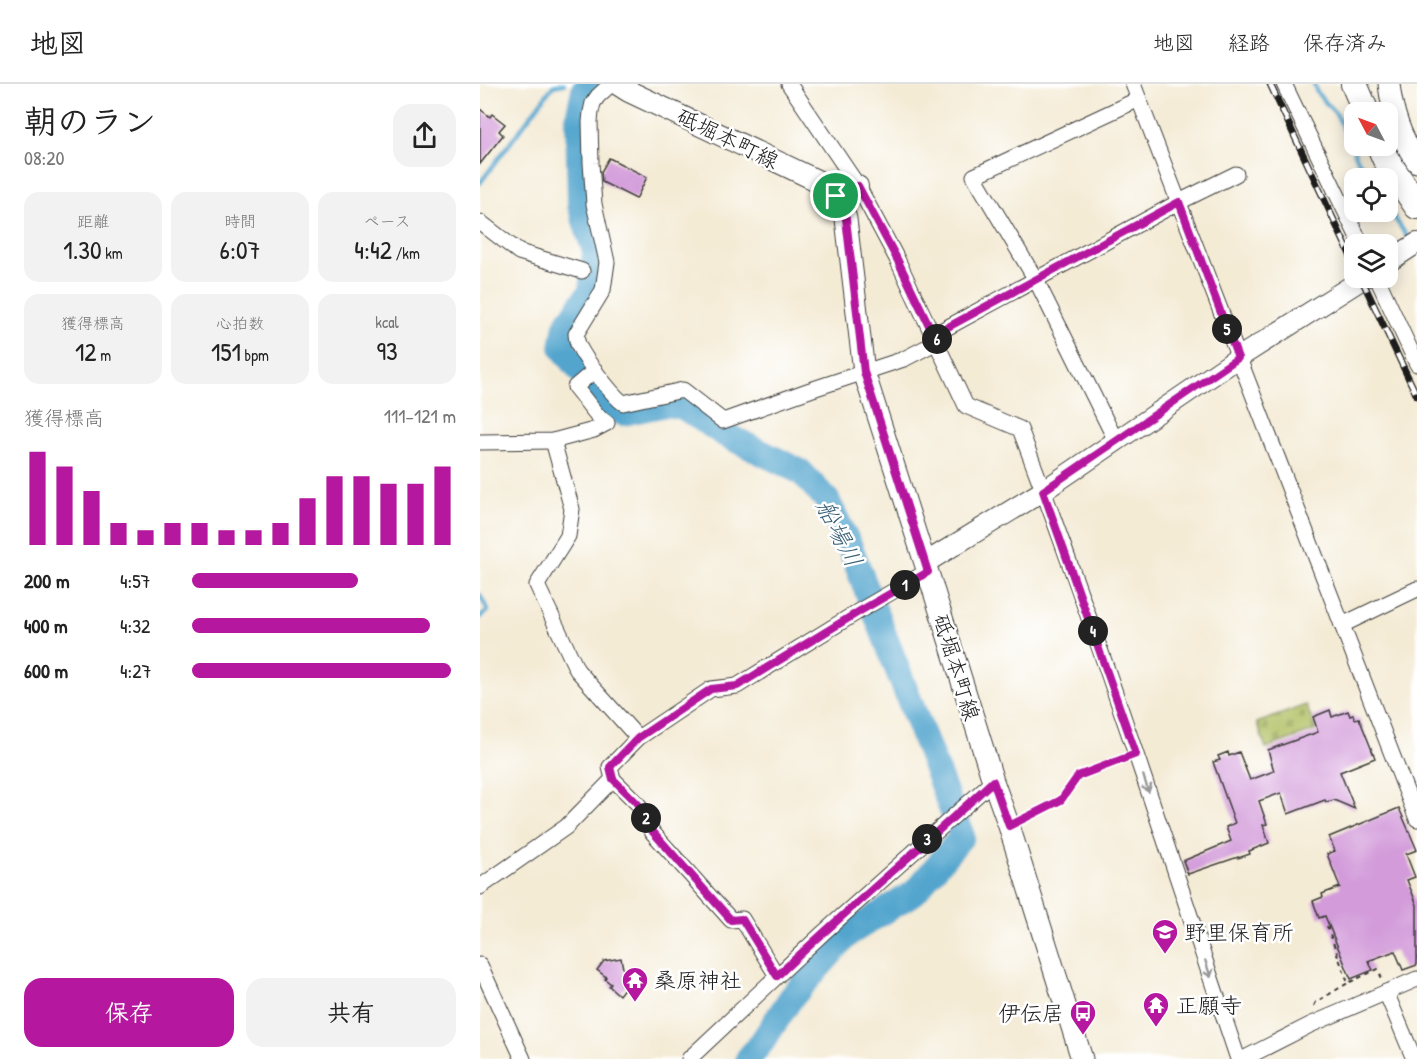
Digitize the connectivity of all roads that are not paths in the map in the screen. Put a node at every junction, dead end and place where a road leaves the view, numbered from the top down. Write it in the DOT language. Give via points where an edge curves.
graph roads {
  1 [pos="611,84"];
  2 [pos="618,84"];
  3 [pos="789,84"];
  4 [pos="1133,84"];
  5 [pos="1284,84"];
  6 [pos="1354,84"];
  7 [pos="1389,84"];
  8 [pos="1139,99"];
  9 [pos="1362,102"];
  10 [pos="1384,156"];
  11 [pos="1417,162"];
  12 [pos="1236,174"];
  13 [pos="858,186"];
  14 [pos="836,196"];
  15 [pos="1179,202"];
  16 [pos="1417,206"];
  17 [pos="480,222"];
  18 [pos="1356,234"];
  19 [pos="1417,243"];
  20 [pos="1398,255"];
  21 [pos="582,271"];
  22 [pos="1036,280"];
  23 [pos="1348,288"];
  24 [pos="1382,288"];
  25 [pos="937,342"];
  26 [pos="1238,358"];
  27 [pos="1417,364"];
  28 [pos="595,370"];
  29 [pos="864,372"];
  30 [pos="553,441"];
  31 [pos="1116,441"];
  32 [pos="480,442"];
  33 [pos="1043,491"];
  34 [pos="927,567"];
  35 [pos="1417,589"];
  36 [pos="1342,625"];
  37 [pos="638,738"];
  38 [pos="613,779"];
  39 [pos="993,781"];
  40 [pos="1417,819"];
  41 [pos="480,887"];
  42 [pos="480,965"];
  43 [pos="777,976"];
  44 [pos="1417,979"];
  45 [pos="1386,992"];
  46 [pos="523,1059"];
  47 [pos="689,1059"];
  48 [pos="1082,1059"];
  49 [pos="1238,1059"];
  50 [pos="1243,1059"];
  51 [pos="1414,1059"];
  1 -- 28 [label="street" via="593,103 590,122 594,204 607,262 603,290 576,334 578,345"];
  2 -- 14 [label="main road, 砥堀本町線" via="822,183"];
  3 -- 13 [label="street"];
  4 -- 8 [label="street"];
  5 -- 18 [label="street"];
  6 -- 9 [label="highway"];
  7 -- 11 [label="main road" via="1396,123"];
  8 -- 15 [label="street"];
  8 -- 22 [label="street" via="974,176"];
  10 -- 16 [label="highway"];
  12 -- 15 [label="street"];
  13 -- 14 [label="street"];
  13 -- 25 [label="street"];
  14 -- 29 [label="main road, 砥堀本町線" via="846,219"];
  15 -- 22 [label="street"];
  15 -- 26 [label="street"];
  17 -- 21 [label="street" via="519,252"];
  19 -- 20 [label="street"];
  22 -- 25 [label="street" via="937,333"];
  22 -- 31 [label="street"];
  23 -- 26 [label="street"];
  24 -- 27 [label="street"];
  25 -- 29 [label="street" via="904,359"];
  25 -- 33 [label="street" via="966,406 1020,429"];
  26 -- 31 [label="street"];
  26 -- 36 [label="street"];
  28 -- 29 [label="street" via="623,402 682,390 723,421"];
  28 -- 30 [label="street" via="575,387 607,423"];
  29 -- 34 [label="main road, 砥堀本町線"];
  30 -- 32 [label="street"];
  30 -- 37 [label="street" via="572,509 568,536 537,585 577,670"];
  31 -- 33 [label="street"];
  33 -- 34 [label="street"];
  33 -- 49 [label="street, one-way"];
  34 -- 37 [label="street" via="737,686 711,689"];
  34 -- 39 [label="main road, 砥堀本町線"];
  35 -- 36 [label="street"];
  36 -- 40 [label="street"];
  37 -- 38 [label="street" via="610,767"];
  38 -- 41 [label="street" via="566,827"];
  38 -- 43 [label="street" via="638,804 653,832 731,920 742,919"];
  39 -- 43 [label="street"];
  39 -- 48 [label="main road, 砥堀本町線"];
  42 -- 46 [label="street"];
  43 -- 47 [label="street"];
  44 -- 45 [label="street"];
  45 -- 50 [label="street"];
  45 -- 51 [label="street"];
}
